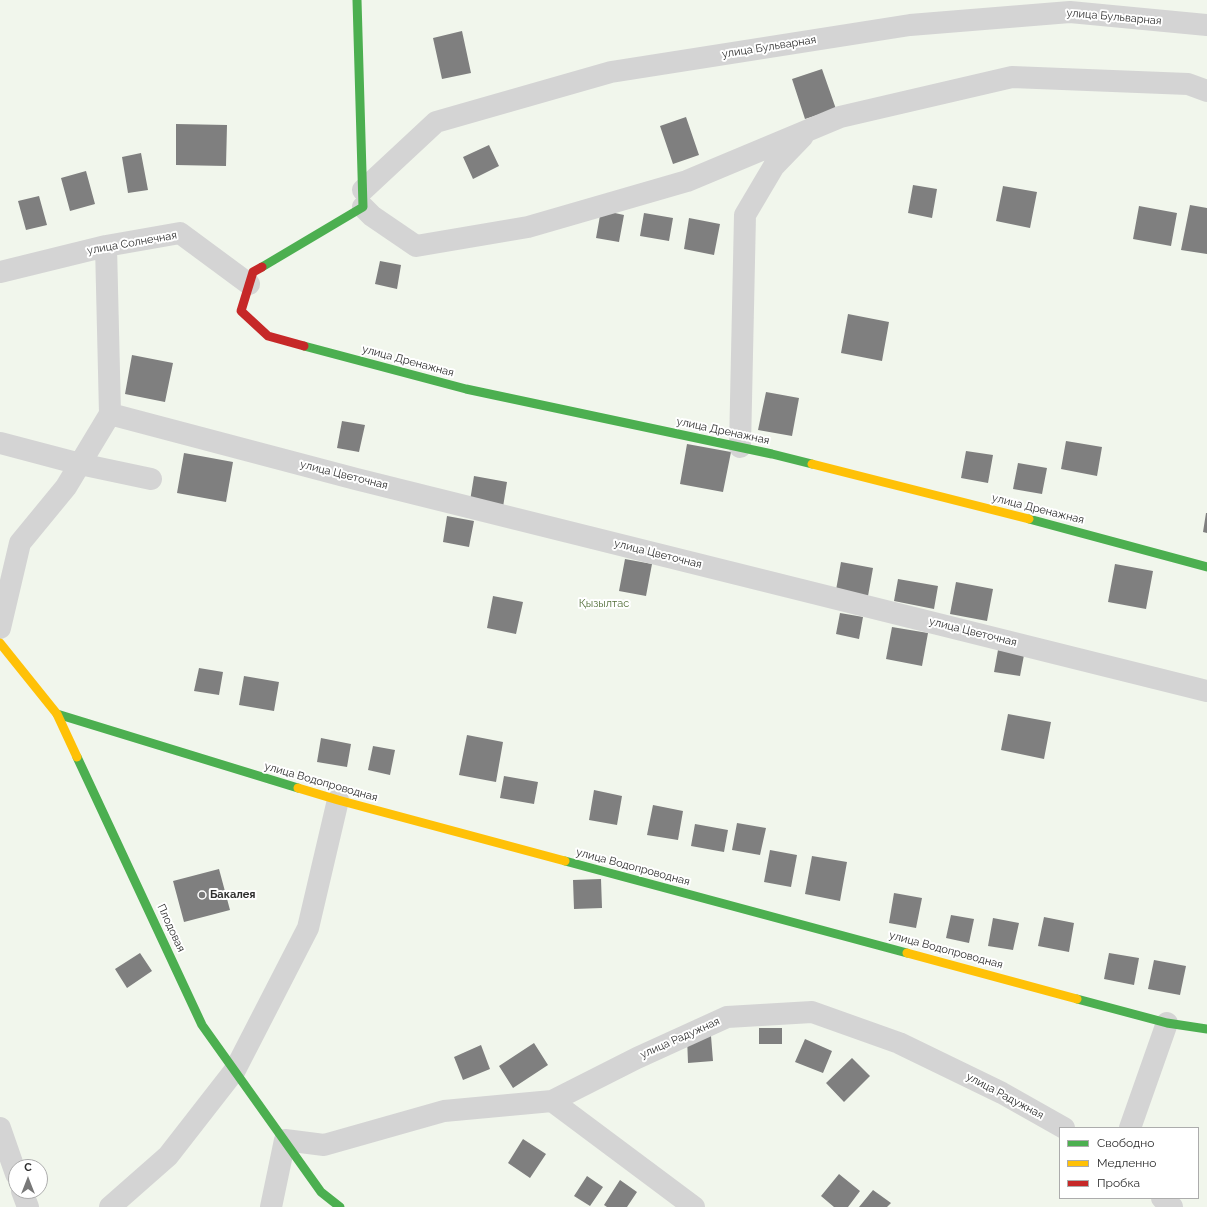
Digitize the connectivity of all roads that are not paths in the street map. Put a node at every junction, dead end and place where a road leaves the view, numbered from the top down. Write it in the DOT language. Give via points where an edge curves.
graph roads {
  1 [pos="357,0"];
  2 [pos="1207,25"];
  3 [pos="1207,91"];
  4 [pos="808,131"];
  5 [pos="363,198"];
  6 [pos="106,246"];
  7 [pos="0,272"];
  8 [pos="249,284"];
  9 [pos="110,414"];
  10 [pos="0,443"];
  11 [pos="740,447"];
  12 [pos="80,464"];
  13 [pos="151,479"];
  14 [pos="1207,567"];
  15 [pos="0,628"];
  16 [pos="0,643"];
  17 [pos="1207,691"];
  18 [pos="57,714"];
  19 [pos="338,800"];
  20 [pos="1167,1023"];
  21 [pos="1207,1028"];
  22 [pos="235,1070"];
  23 [pos="552,1100"];
  24 [pos="1062,1127"];
  25 [pos="1130,1127"];
  26 [pos="0,1128"];
  27 [pos="285,1140"];
  28 [pos="11,1159"];
  29 [pos="1163,1199"];
  30 [pos="110,1207"];
  31 [pos="271,1207"];
  32 [pos="340,1207"];
  33 [pos="694,1207"];
  34 [pos="1172,1207"];
  1 -- 5 [label="street"];
  2 -- 5 [label="street, улица Бульварная" via="1070,12 910,25 611,72 436,122"];
  3 -- 4 [label="street" via="1188,84 1012,77 840,117"];
  4 -- 5 [label="street" via="687,181 520,228 416,246 372,216"];
  4 -- 11 [label="street" via="774,166 745,215"];
  5 -- 8 [label="street" via="319,234 253,272"];
  6 -- 7 [label="street, улица Солнечная"];
  6 -- 8 [label="street, улица Солнечная" via="180,233"];
  6 -- 9 [label="street"];
  8 -- 11 [label="street, улица Дренажная" via="241,311 268,336 466,389"];
  9 -- 12 [label="street"];
  9 -- 17 [label="street, улица Цветочная" via="379,484"];
  10 -- 12 [label="street"];
  11 -- 14 [label="street, улица Дренажная"];
  12 -- 13 [label="street"];
  12 -- 15 [label="street" via="66,487 20,543"];
  16 -- 18 [label="street, Плодовая"];
  18 -- 19 [label="street, улица Водопроводная"];
  18 -- 22 [label="street, Плодовая" via="202,1025"];
  19 -- 20 [label="street, улица Водопроводная"];
  19 -- 22 [label="street" via="308,928"];
  20 -- 21 [label="street, улица Водопроводная"];
  20 -- 25 [label="street"];
  22 -- 27 [label="street, Плодовая"];
  22 -- 30 [label="street" via="168,1156"];
  23 -- 24 [label="street, улица Радужная" via="727,1017 812,1012 899,1043 1002,1093"];
  23 -- 27 [label="street, улица Радужная" via="444,1111 324,1145"];
  23 -- 33 [label="street"];
  26 -- 28 [label="street"];
  27 -- 31 [label="street"];
  27 -- 32 [label="street, Плодовая" via="321,1192"];
  29 -- 34 [label="street"];
}
